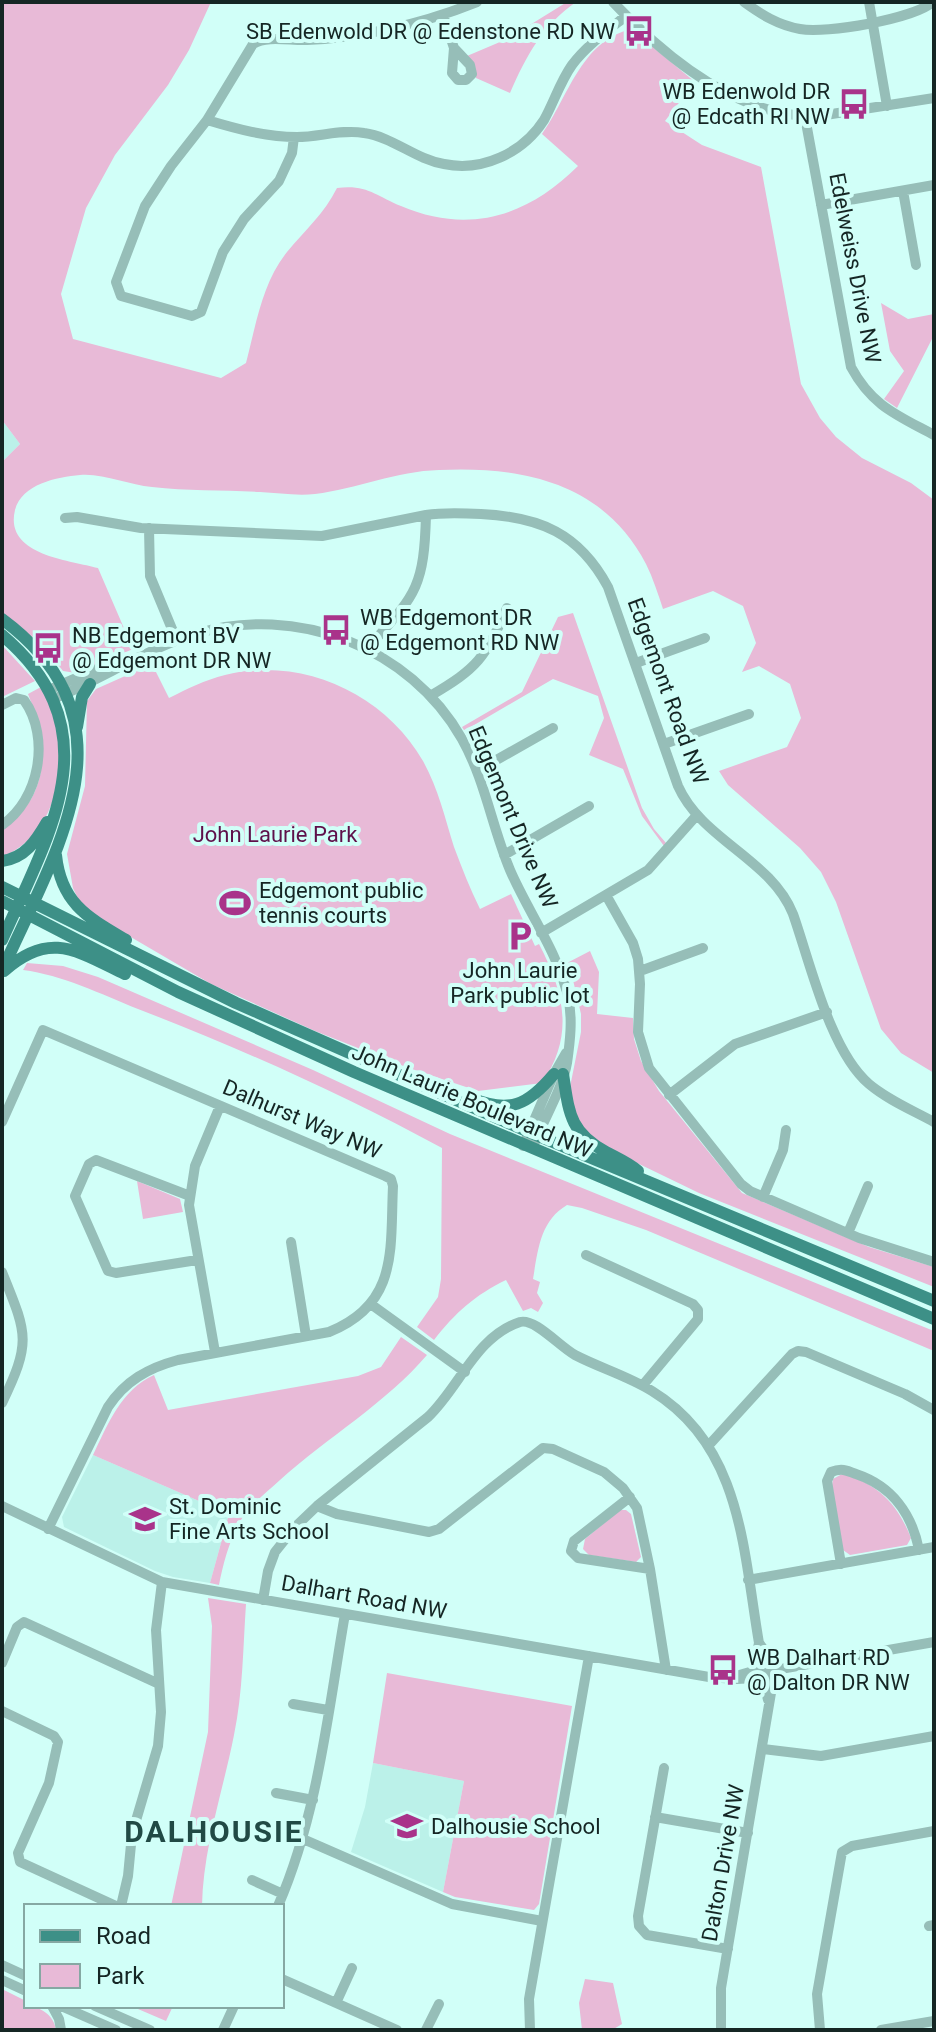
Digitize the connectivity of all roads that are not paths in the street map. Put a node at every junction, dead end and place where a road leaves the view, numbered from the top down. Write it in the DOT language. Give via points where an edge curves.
graph roads {
  1 [pos="477,2"];
  2 [pos="613,2"];
  3 [pos="744,2"];
  4 [pos="869,2"];
  5 [pos="933,2"];
  6 [pos="443,15"];
  7 [pos="626,16"];
  8 [pos="872,21"];
  9 [pos="454,48"];
  10 [pos="934,98"];
  11 [pos="887,106"];
  12 [pos="805,117"];
  13 [pos="207,120"];
  14 [pos="294,137"];
  15 [pos="934,185"];
  16 [pos="903,191"];
  17 [pos="821,205"];
  18 [pos="916,265"];
  19 [pos="933,430"];
  20 [pos="426,515"];
  21 [pos="65,518"];
  22 [pos="149,528"];
  23 [pos="507,608"];
  24 [pos="2,619"];
  25 [pos="2,635"];
  26 [pos="705,638"];
  27 [pos="177,641"];
  28 [pos="367,649"];
  29 [pos="636,663"];
  30 [pos="119,666"];
  31 [pos="90,684"];
  32 [pos="57,692"];
  33 [pos="430,696"];
  34 [pos="2,705"];
  35 [pos="749,714"];
  36 [pos="553,728"];
  37 [pos="76,730"];
  38 [pos="664,744"];
  39 [pos="477,771"];
  40 [pos="60,799"];
  41 [pos="589,806"];
  42 [pos="697,815"];
  43 [pos="2,825"];
  44 [pos="55,850"];
  45 [pos="504,855"];
  46 [pos="2,861"];
  47 [pos="2,887"];
  48 [pos="606,895"];
  49 [pos="2,901"];
  50 [pos="25,905"];
  51 [pos="541,933"];
  52 [pos="2,940"];
  53 [pos="703,948"];
  54 [pos="640,971"];
  55 [pos="2,972"];
  56 [pos="178,992"];
  57 [pos="236,1003"];
  58 [pos="827,1012"];
  59 [pos="558,1074"];
  60 [pos="433,1089"];
  61 [pos="669,1095"];
  62 [pos="220,1106"];
  63 [pos="2,1122"];
  64 [pos="934,1122"];
  65 [pos="786,1130"];
  66 [pos="533,1134"];
  67 [pos="527,1148"];
  68 [pos="646,1180"];
  69 [pos="868,1186"];
  70 [pos="190,1196"];
  71 [pos="763,1197"];
  72 [pos="848,1233"];
  73 [pos="291,1242"];
  74 [pos="586,1255"];
  75 [pos="197,1260"];
  76 [pos="934,1262"];
  77 [pos="2,1272"];
  78 [pos="934,1301"];
  79 [pos="372,1305"];
  80 [pos="934,1321"];
  81 [pos="306,1336"];
  82 [pos="215,1352"];
  83 [pos="465,1372"];
  84 [pos="643,1385"];
  85 [pos="2,1401"];
  86 [pos="934,1410"];
  87 [pos="709,1445"];
  88 [pos="630,1497"];
  89 [pos="2,1506"];
  90 [pos="317,1506"];
  91 [pos="48,1529"];
  92 [pos="934,1547"];
  93 [pos="919,1550"];
  94 [pos="841,1564"];
  95 [pos="650,1569"];
  96 [pos="748,1580"];
  97 [pos="162,1582"];
  98 [pos="263,1600"];
  99 [pos="345,1614"];
  100 [pos="934,1642"];
  101 [pos="589,1656"];
  102 [pos="2,1663"];
  103 [pos="666,1670"];
  104 [pos="763,1673"];
  105 [pos="159,1684"];
  106 [pos="293,1704"];
  107 [pos="328,1710"];
  108 [pos="2,1711"];
  109 [pos="934,1736"];
  110 [pos="763,1749"];
  111 [pos="664,1768"];
  112 [pos="276,1793"];
  113 [pos="313,1800"];
  114 [pos="655,1817"];
  115 [pos="934,1831"];
  116 [pos="748,1833"];
  117 [pos="303,1839"];
  118 [pos="252,1880"];
  119 [pos="283,1894"];
  120 [pos="114,1904"];
  121 [pos="119,1904"];
  122 [pos="279,1904"];
  123 [pos="542,1921"];
  124 [pos="728,1949"];
  125 [pos="2,1965"];
  126 [pos="352,1968"];
  127 [pos="24,1975"];
  128 [pos="2,1980"];
  129 [pos="284,1980"];
  130 [pos="24,1990"];
  131 [pos="336,2003"];
  132 [pos="439,2004"];
  133 [pos="53,2008"];
  134 [pos="66,2008"];
  135 [pos="99,2008"];
  136 [pos="233,2008"];
  137 [pos="934,2021"];
  138 [pos="61,2030"];
  139 [pos="116,2030"];
  140 [pos="150,2030"];
  141 [pos="223,2030"];
  142 [pos="397,2030"];
  143 [pos="426,2030"];
  144 [pos="530,2030"];
  145 [pos="721,2030"];
  146 [pos="820,2030"];
  147 [pos="881,2030"];
  1 -- 6 [label="street"];
  2 -- 7 [label="street"];
  3 -- 8 [label="street" via="767,18 799,29"];
  4 -- 8 [label="street"];
  5 -- 8 [label="street" via="913,13"];
  6 -- 9 [label="street"];
  6 -- 13 [label="street" via="353,36 256,41"];
  7 -- 12 [label="street" via="730,96"];
  7 -- 14 [label="street" via="577,59 538,129 499,158 445,164 365,133"];
  8 -- 11 [label="street"];
  10 -- 11 [label="street"];
  11 -- 12 [label="street"];
  12 -- 17 [label="street, Edelweiss Drive NW"];
  13 -- 14 [label="street" via="250,133"];
  13 -- 14 [label="street" via="145,206 116,282 121,296 192,316 201,312 223,252 279,181"];
  15 -- 16 [label="street"];
  16 -- 17 [label="street"];
  16 -- 18 [label="street"];
  17 -- 19 [label="street, Edelweiss Drive NW" via="851,367 859,384 877,403"];
  20 -- 22 [label="street, Edgemont Road NW" via="322,536"];
  20 -- 28 [label="street" via="417,586"];
  20 -- 29 [label="street, Edgemont Road NW" via="514,516 561,533 601,573"];
  21 -- 22 [label="street, Edgemont Road NW"];
  22 -- 27 [label="street" via="150,576"];
  23 -- 33 [label="street" via="477,664"];
  24 -- 32 [label="main road" via="50,664"];
  25 -- 32 [label="main road"];
  26 -- 29 [label="street"];
  27 -- 28 [label="street, Edgemont Drive NW" via="217,629 270,624 322,631"];
  27 -- 30 [label="street, Edgemont Drive NW"];
  28 -- 33 [label="street, Edgemont Drive NW"];
  29 -- 38 [label="street, Edgemont Road NW"];
  30 -- 31 [label="street, Edgemont Drive NW"];
  30 -- 32 [label="street, Edgemont Drive NW" via="99,668"];
  31 -- 32 [label="street, Edgemont Drive NW"];
  31 -- 37 [label="main road"];
  32 -- 37 [label="main road"];
  32 -- 40 [label="main road" via="65,752"];
  33 -- 39 [label="street, Edgemont Drive NW" via="458,732"];
  34 -- 43 [label="street" via="24,700 38,751 29,795"];
  35 -- 38 [label="street"];
  36 -- 39 [label="street"];
  37 -- 44 [label="main road" via="76,791"];
  38 -- 42 [label="street, Edgemont Road NW" via="681,791"];
  39 -- 45 [label="street, Edgemont Drive NW"];
  40 -- 46 [label="main road" via="37,840 20,855"];
  40 -- 50 [label="main road"];
  41 -- 45 [label="street"];
  42 -- 48 [label="street" via="648,870"];
  42 -- 58 [label="street, Edgemont Road NW" via="783,895"];
  44 -- 50 [label="main road"];
  44 -- 57 [label="main road" via="61,884 83,912"];
  45 -- 51 [label="street, Edgemont Drive NW"];
  47 -- 50 [label="main road, John Laurie Boulevard NW"];
  48 -- 51 [label="street"];
  48 -- 54 [label="street" via="633,943"];
  49 -- 50 [label="main road, John Laurie Boulevard NW"];
  50 -- 52 [label="main road"];
  50 -- 55 [label="main road"];
  50 -- 56 [label="main road, John Laurie Boulevard NW"];
  50 -- 57 [label="main road, John Laurie Boulevard NW"];
  51 -- 59 [label="street, Edgemont Drive NW" via="562,976 571,1017"];
  53 -- 54 [label="street"];
  54 -- 61 [label="street" via="639,1044"];
  55 -- 56 [label="main road" via="29,952 59,947"];
  56 -- 67 [label="main road, John Laurie Boulevard NW"];
  57 -- 60 [label="main road, John Laurie Boulevard NW"];
  58 -- 61 [label="street" via="735,1044"];
  58 -- 64 [label="street, Edgemont Road NW" via="839,1045 857,1072 881,1093"];
  59 -- 60 [label="main road" via="531,1098 505,1107"];
  59 -- 66 [label="street, Edgemont Drive NW"];
  59 -- 68 [label="main road" via="576,1128"];
  60 -- 66 [label="main road, John Laurie Boulevard NW"];
  61 -- 71 [label="street" via="741,1184"];
  62 -- 63 [label="street, Dalhurst Way NW" via="43,1030"];
  62 -- 70 [label="street" via="195,1166"];
  62 -- 79 [label="street, Dalhurst Way NW" via="391,1179 391,1259"];
  65 -- 71 [label="street"];
  66 -- 67 [label="street, Edgemont Drive NW"];
  66 -- 68 [label="main road, John Laurie Boulevard NW"];
  67 -- 80 [label="main road, John Laurie Boulevard NW"];
  68 -- 78 [label="main road, John Laurie Boulevard NW"];
  69 -- 72 [label="street"];
  70 -- 75 [label="street"];
  70 -- 75 [label="street" via="96,1160 89,1164 75,1196 108,1271"];
  71 -- 72 [label="street"];
  72 -- 76 [label="street"];
  73 -- 81 [label="street"];
  74 -- 84 [label="street" via="698,1310 698,1319"];
  75 -- 82 [label="street"];
  77 -- 85 [label="street" via="23,1338 20,1365"];
  79 -- 81 [label="street" via="338,1328"];
  79 -- 83 [label="street"];
  81 -- 82 [label="street"];
  82 -- 91 [label="street" via="161,1364 121,1390"];
  83 -- 84 [label="street, Dalton Drive NW" via="494,1337 528,1321 574,1354"];
  83 -- 90 [label="street" via="428,1417"];
  84 -- 87 [label="street, Dalton Drive NW" via="680,1412"];
  86 -- 87 [label="street" via="798,1351"];
  87 -- 96 [label="street, Dalton Drive NW" via="731,1490"];
  88 -- 90 [label="street" via="604,1472 545,1448 435,1531"];
  88 -- 95 [label="street" via="641,1519"];
  88 -- 95 [label="street" via="574,1541 571,1551 578,1558"];
  89 -- 91 [label="street, Dalhart Road NW"];
  90 -- 98 [label="street" via="275,1552"];
  91 -- 97 [label="street, Dalhart Road NW"];
  92 -- 93 [label="street"];
  93 -- 94 [label="street"];
  93 -- 94 [label="street" via="906,1512 890,1493 839,1469 827,1481"];
  94 -- 96 [label="street"];
  95 -- 103 [label="street"];
  96 -- 104 [label="street, Dalton Drive NW" via="764,1650"];
  97 -- 98 [label="street, Dalhart Road NW"];
  97 -- 105 [label="street" via="156,1630"];
  98 -- 99 [label="street, Dalhart Road NW"];
  99 -- 101 [label="street, Dalhart Road NW"];
  99 -- 107 [label="street"];
  100 -- 104 [label="street, Dalhart Road NW"];
  101 -- 103 [label="street, Dalhart Road NW"];
  101 -- 123 [label="street"];
  102 -- 105 [label="street" via="24,1622"];
  103 -- 104 [label="street, Dalhart Road NW" via="709,1677"];
  104 -- 110 [label="street, Dalton Drive NW" via="771,1693"];
  105 -- 121 [label="street" via="158,1746"];
  106 -- 107 [label="street"];
  107 -- 113 [label="street"];
  108 -- 120 [label="street" via="58,1742 49,1783 18,1853 20,1862"];
  109 -- 110 [label="street" via="821,1756"];
  110 -- 116 [label="street, Dalton Drive NW"];
  111 -- 114 [label="street"];
  112 -- 113 [label="street"];
  113 -- 117 [label="street"];
  114 -- 116 [label="street"];
  114 -- 124 [label="street" via="639,1926 647,1935"];
  115 -- 146 [label="street" via="849,1846 842,1852 817,1994"];
  116 -- 124 [label="street, Dalton Drive NW"];
  117 -- 119 [label="street"];
  117 -- 123 [label="street" via="452,1904"];
  118 -- 119 [label="street"];
  119 -- 122 [label="street"];
  123 -- 144 [label="street" via="529,1999"];
  124 -- 145 [label="street, Dalton Drive NW"];
  125 -- 127 [label="street"];
  126 -- 131 [label="street"];
  128 -- 130 [label="street"];
  129 -- 131 [label="street"];
  131 -- 142 [label="street"];
  132 -- 143 [label="street"];
  133 -- 138 [label="street"];
  134 -- 139 [label="street"];
  135 -- 140 [label="street"];
  136 -- 141 [label="street"];
  137 -- 147 [label="street"];
}
